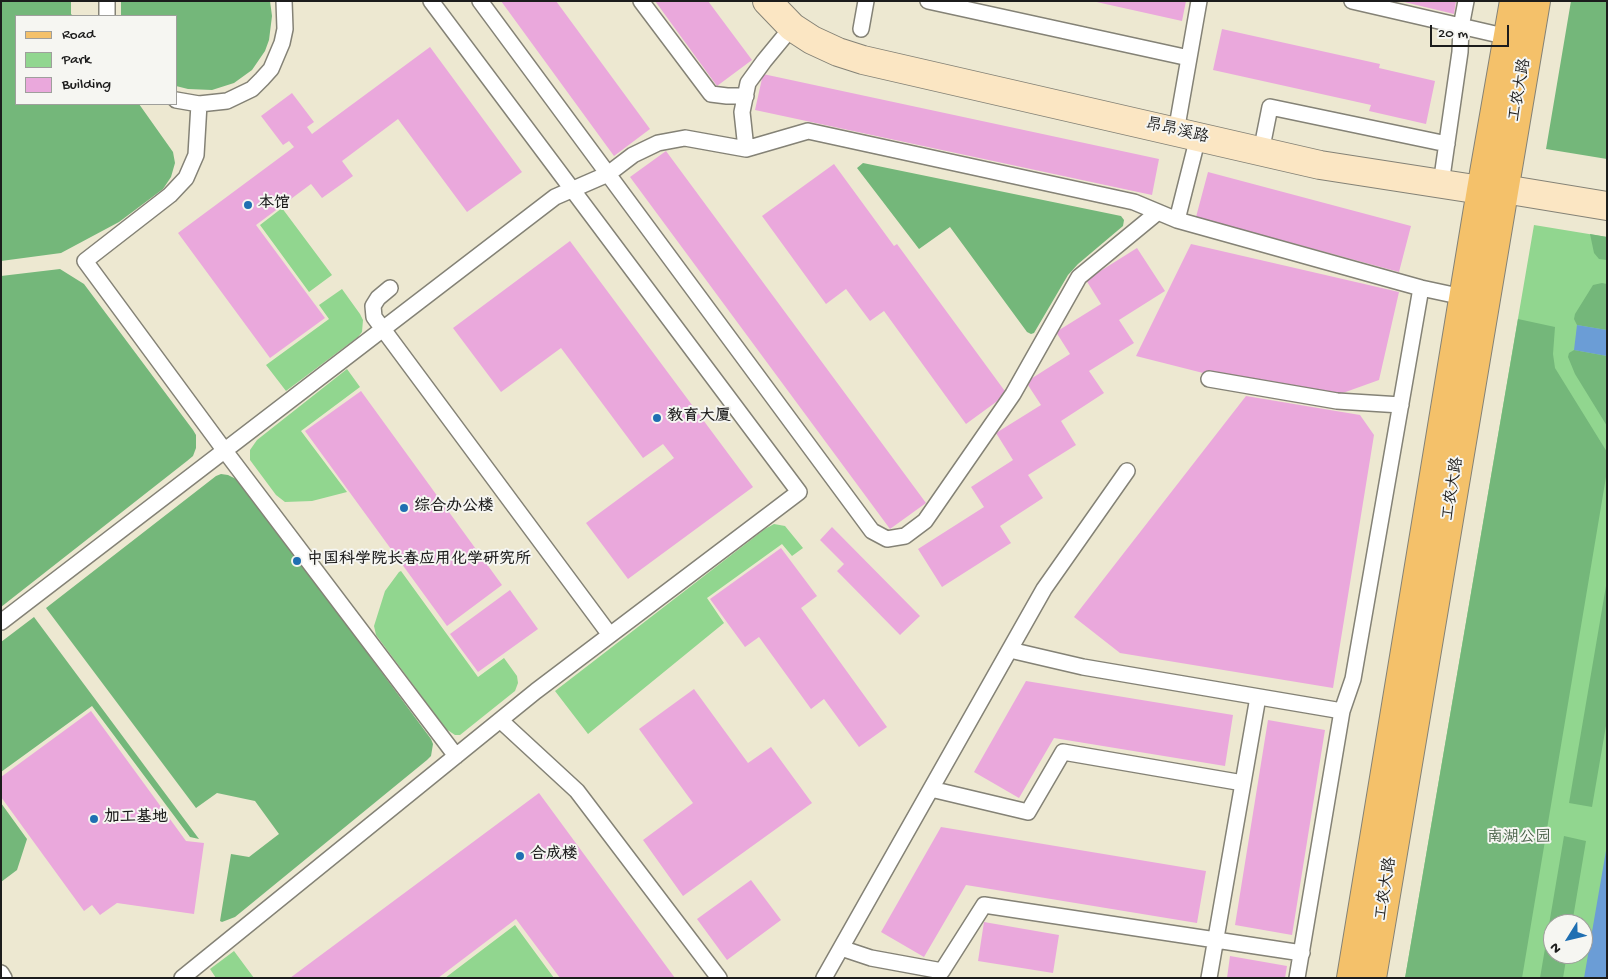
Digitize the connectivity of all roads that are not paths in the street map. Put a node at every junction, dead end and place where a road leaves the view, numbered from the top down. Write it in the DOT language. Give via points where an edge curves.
graph roads {
  1 [pos="107,1"];
  2 [pos="284,1"];
  3 [pos="431,1"];
  4 [pos="480,1"];
  5 [pos="641,1"];
  6 [pos="767,1"];
  7 [pos="866,1"];
  8 [pos="928,1"];
  9 [pos="1199,1"];
  10 [pos="1352,1"];
  11 [pos="1466,1"];
  12 [pos="1514,1"];
  13 [pos="1536,1"];
  14 [pos="107,15"];
  15 [pos="792,27"];
  16 [pos="1461,27"];
  17 [pos="861,29"];
  18 [pos="1508,37"];
  19 [pos="1189,58"];
  20 [pos="746,96"];
  21 [pos="178,100"];
  22 [pos="200,104"];
  23 [pos="1187,135"];
  24 [pos="1447,144"];
  25 [pos="746,148"];
  26 [pos="1260,152"];
  27 [pos="608,174"];
  28 [pos="1441,184"];
  29 [pos="573,189"];
  30 [pos="1493,189"];
  31 [pos="1607,206"];
  32 [pos="1158,212"];
  33 [pos="1177,220"];
  34 [pos="390,288"];
  35 [pos="1421,288"];
  36 [pos="1463,297"];
  37 [pos="383,330"];
  38 [pos="1208,379"];
  39 [pos="1401,405"];
  40 [pos="225,451"];
  41 [pos="1127,471"];
  42 [pos="1,622"];
  43 [pos="610,635"];
  44 [pos="1010,650"];
  45 [pos="1258,697"];
  46 [pos="1342,711"];
  47 [pos="500,720"];
  48 [pos="456,756"];
  49 [pos="1243,783"];
  50 [pos="931,789"];
  51 [pos="1216,940"];
  52 [pos="841,948"];
  53 [pos="1302,953"];
  54 [pos="1,973"];
  55 [pos="4,978"];
  56 [pos="182,978"];
  57 [pos="719,978"];
  58 [pos="824,978"];
  59 [pos="1209,978"];
  60 [pos="1298,978"];
  61 [pos="1351,978"];
  62 [pos="1372,978"];
  1 -- 14 [label="lane"];
  2 -- 22 [label="lane" via="285,29 271,69 240,96"];
  3 -- 29 [label="lane"];
  4 -- 27 [label="lane"];
  5 -- 20 [label="lane" via="711,94"];
  6 -- 15 [label="street, 昂昂溪路"];
  7 -- 17 [label="lane"];
  8 -- 19 [label="lane"];
  9 -- 19 [label="lane"];
  10 -- 16 [label="lane"];
  11 -- 16 [label="lane"];
  12 -- 18 [label="main road, 工农大路"];
  13 -- 30 [label="main road, 工农大路"];
  15 -- 20 [label="lane" via="748,84"];
  15 -- 23 [label="street, 昂昂溪路" via="812,40 863,60"];
  16 -- 18 [label="lane"];
  16 -- 24 [label="lane"];
  18 -- 30 [label="main road, 工农大路"];
  19 -- 23 [label="lane"];
  20 -- 25 [label="lane" via="742,112"];
  21 -- 22 [label="lane"];
  22 -- 40 [label="lane" via="196,155 186,178 170,195 85,261"];
  23 -- 26 [label="street, 昂昂溪路"];
  23 -- 33 [label="lane"];
  24 -- 26 [label="lane" via="1270,107"];
  24 -- 28 [label="lane"];
  25 -- 27 [label="lane" via="686,138 658,142 633,155"];
  25 -- 32 [label="lane" via="808,131 1134,202"];
  26 -- 28 [label="street, 昂昂溪路" via="1320,166"];
  27 -- 29 [label="lane"];
  27 -- 32 [label="lane" via="872,531 887,540 905,536 925,521 1013,394 1079,277"];
  28 -- 30 [label="street, 昂昂溪路"];
  29 -- 37 [label="lane" via="555,197"];
  29 -- 43 [label="lane" via="799,492"];
  30 -- 31 [label="street, 昂昂溪路"];
  30 -- 36 [label="main road, 工农大路"];
  30 -- 62 [label="main road, 工农大路"];
  32 -- 33 [label="lane"];
  33 -- 35 [label="lane"];
  34 -- 37 [label="lane" via="373,306 374,317"];
  35 -- 36 [label="lane"];
  35 -- 39 [label="lane"];
  36 -- 61 [label="main road, 工农大路"];
  37 -- 40 [label="lane"];
  37 -- 43 [label="lane"];
  38 -- 39 [label="lane" via="1337,401"];
  39 -- 46 [label="lane" via="1353,679"];
  40 -- 42 [label="lane"];
  40 -- 48 [label="lane"];
  41 -- 44 [label="lane" via="1044,588"];
  43 -- 47 [label="lane"];
  44 -- 45 [label="lane" via="1083,667"];
  44 -- 50 [label="lane"];
  45 -- 46 [label="lane"];
  45 -- 49 [label="lane"];
  46 -- 53 [label="lane"];
  47 -- 48 [label="lane"];
  47 -- 57 [label="lane" via="577,791"];
  48 -- 56 [label="lane"];
  49 -- 50 [label="lane" via="1063,752 1028,812"];
  49 -- 51 [label="lane"];
  50 -- 52 [label="lane"];
  51 -- 52 [label="lane" via="984,905 942,971 871,958"];
  51 -- 53 [label="lane"];
  51 -- 59 [label="lane"];
  52 -- 58 [label="lane"];
  53 -- 60 [label="lane"];
  54 -- 55 [label="lane"];
}
